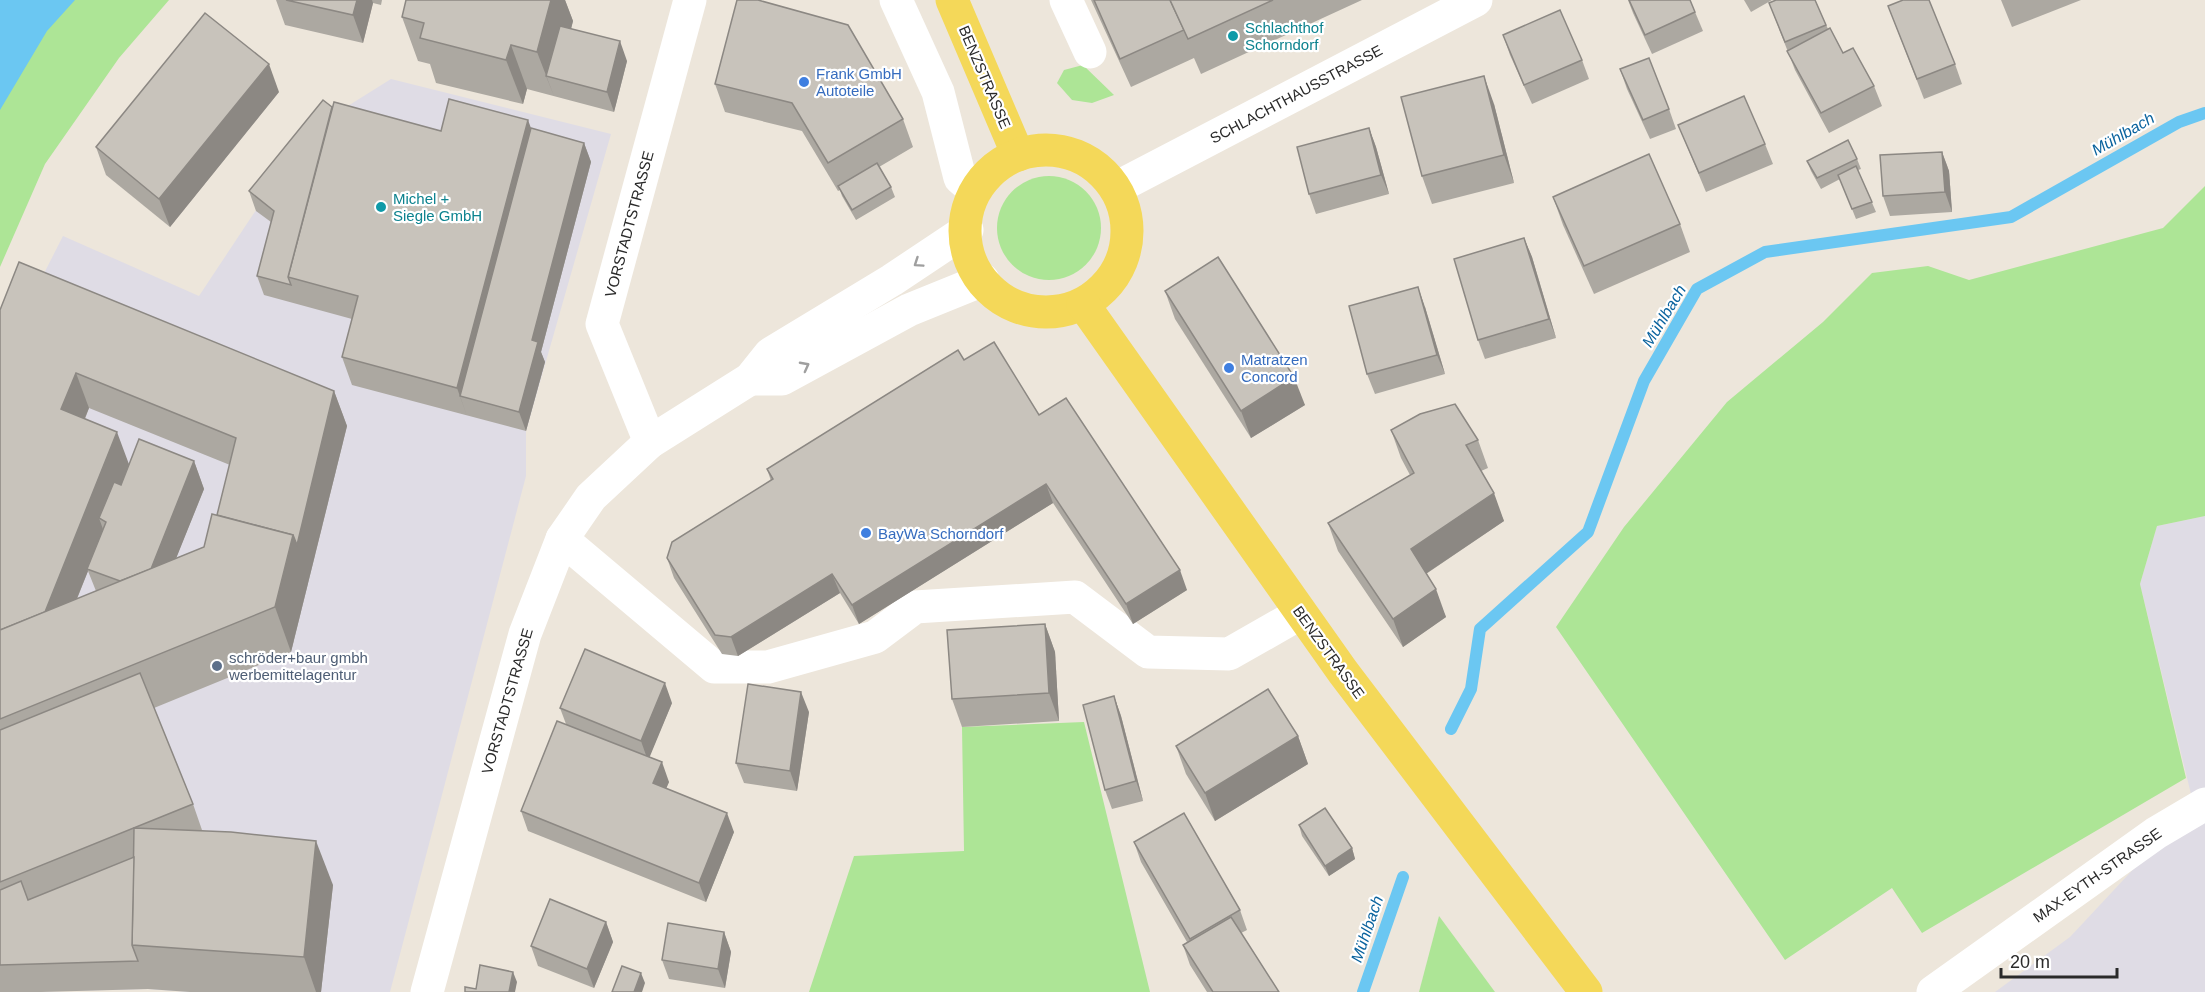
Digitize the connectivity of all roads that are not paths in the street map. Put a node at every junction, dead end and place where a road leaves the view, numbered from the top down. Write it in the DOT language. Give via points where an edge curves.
graph roads {
  1 [pos="690,0"];
  2 [pos="896,0"];
  3 [pos="952,0"];
  4 [pos="1066,0"];
  5 [pos="1476,0"];
  6 [pos="1090,52"];
  7 [pos="1018,154"];
  8 [pos="1116,188"];
  9 [pos="975,190"];
  10 [pos="967,230"];
  11 [pos="983,280"];
  12 [pos="1083,304"];
  13 [pos="750,379"];
  14 [pos="650,442"];
  15 [pos="562,539"];
  16 [pos="1301,613"];
  17 [pos="2205,804"];
  18 [pos="427,992"];
  19 [pos="1586,992"];
  20 [pos="1933,992"];
  1 -- 14 [label="street, VORSTADTSTRASSE" via="602,324"];
  2 -- 9 [label="street" via="938,92 960,178"];
  3 -- 7 [label="main road, BENZSTRASSE"];
  4 -- 6 [label="street"];
  5 -- 8 [label="street, SCHLACHTHAUSSTRASSE"];
  7 -- 8 [label="main road" via="1046,149 1077,155 1099,169"];
  7 -- 9 [label="main road" via="993,169"];
  8 -- 12 [label="main road" via="1127,219 1125,251 1108,285"];
  9 -- 10 [label="main road" via="966,214"];
  10 -- 11 [label="main road" via="967,252"];
  10 -- 13 [label="street, VORSTADTSTRASSE, one-way" via="770,354"];
  11 -- 12 [label="main road" via="998,297 1023,309 1052,313"];
  13 -- 11 [label="street, one-way" via="782,379 909,310"];
  12 -- 16 [label="main road, BENZSTRASSE"];
  13 -- 14 [label="street, VORSTADTSTRASSE"];
  14 -- 15 [label="street, VORSTADTSTRASSE" via="591,497"];
  15 -- 16 [label="street" via="714,667 768,667 875,637 915,607 1075,597 1148,652 1160,653 1229,654"];
  15 -- 18 [label="street, VORSTADTSTRASSE" via="525,634"];
  16 -- 19 [label="main road, BENZSTRASSE"];
  17 -- 20 [label="street, MAX-EYTH-STRASSE" via="2156,833"];
}
